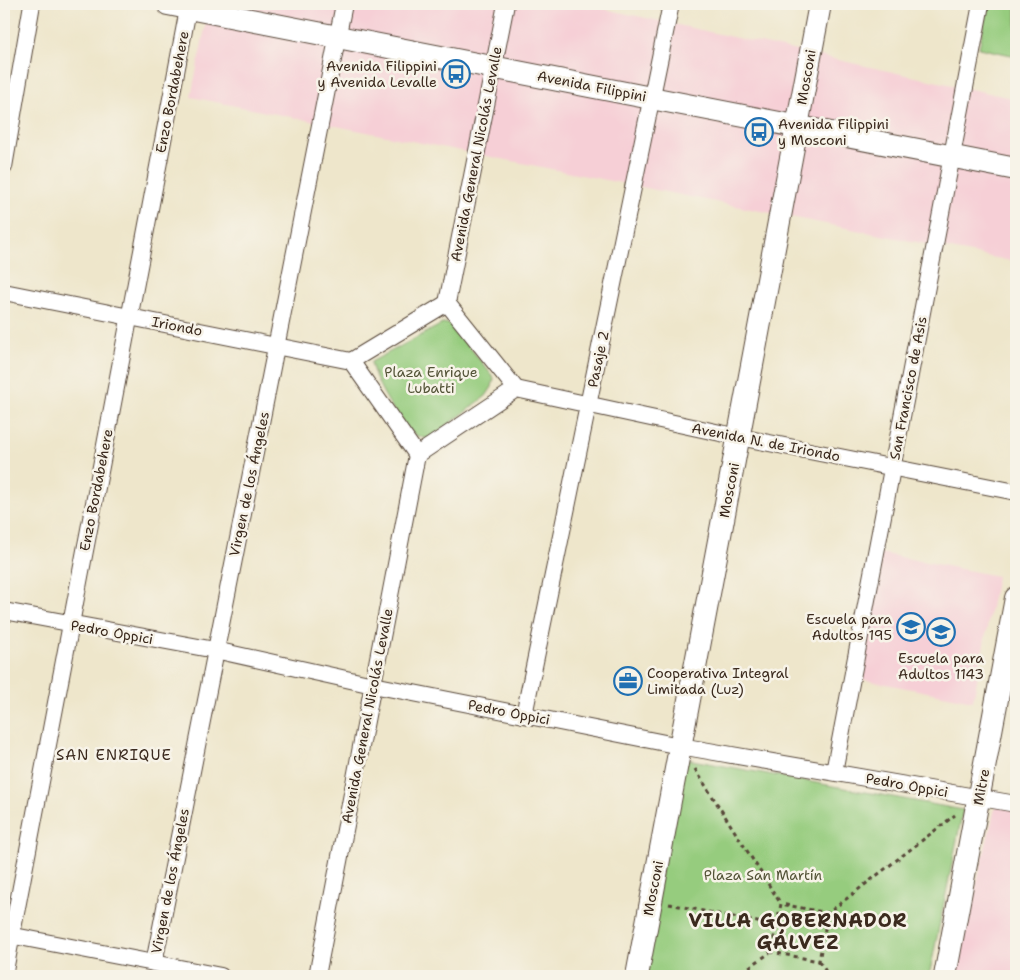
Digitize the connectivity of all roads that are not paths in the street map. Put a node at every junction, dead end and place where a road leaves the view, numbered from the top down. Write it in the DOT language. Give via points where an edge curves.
graph roads {
  1 [pos="32,4"];
  2 [pos="344,4"];
  3 [pos="506,4"];
  4 [pos="671,4"];
  5 [pos="820,4"];
  6 [pos="981,4"];
  7 [pos="182,5"];
  8 [pos="338,37"];
  9 [pos="494,67"];
  10 [pos="653,98"];
  11 [pos="797,126"];
  12 [pos="952,156"];
  13 [pos="4,167"];
  14 [pos="1016,169"];
  15 [pos="4,292"];
  16 [pos="447,303"];
  17 [pos="129,317"];
  18 [pos="277,346"];
  19 [pos="350,361"];
  20 [pos="516,389"];
  21 [pos="589,405"];
  22 [pos="739,437"];
  23 [pos="417,455"];
  24 [pos="892,467"];
  25 [pos="1016,492"];
  26 [pos="1016,598"];
  27 [pos="4,611"];
  28 [pos="71,624"];
  29 [pos="215,650"];
  30 [pos="373,685"];
  31 [pos="524,715"];
  32 [pos="680,746"];
  33 [pos="834,772"];
  34 [pos="979,797"];
  35 [pos="1016,804"];
  36 [pos="8,935"];
  37 [pos="154,964"];
  38 [pos="4,976"];
  39 [pos="221,976"];
  40 [pos="317,976"];
  41 [pos="637,976"];
  42 [pos="945,976"];
  1 -- 13 [label="street"];
  2 -- 8 [label="street, Virgen de los Ángeles"];
  3 -- 9 [label="street, Avenida General Nicolás Levalle"];
  4 -- 10 [label="street, Pasaje 2"];
  5 -- 11 [label="street, Mosconi"];
  6 -- 12 [label="street, San Francisco de Asis"];
  7 -- 8 [label="street, Avenida Filippini"];
  7 -- 17 [label="street, Enzo Bordabehere"];
  8 -- 9 [label="street, Avenida Filippini"];
  8 -- 18 [label="street, Virgen de los Ángeles"];
  9 -- 10 [label="street, Avenida Filippini"];
  9 -- 16 [label="street, Avenida General Nicolás Levalle"];
  10 -- 11 [label="street, Avenida Filippini"];
  10 -- 21 [label="street, Pasaje 2"];
  11 -- 12 [label="street, Avenida Filippini"];
  11 -- 22 [label="street, Mosconi"];
  12 -- 14 [label="street, Avenida Filippini"];
  12 -- 24 [label="street, San Francisco de Asis"];
  15 -- 17 [label="street, Iriondo"];
  16 -- 19 [label="street"];
  16 -- 20 [label="street"];
  17 -- 18 [label="street, Iriondo"];
  17 -- 28 [label="street, Enzo Bordabehere"];
  18 -- 19 [label="street, Iriondo"];
  18 -- 29 [label="street, Virgen de los Ángeles"];
  19 -- 23 [label="street"];
  20 -- 21 [label="street, Avenida N. de Iriondo"];
  20 -- 23 [label="street"];
  21 -- 22 [label="street, Avenida N. de Iriondo"];
  21 -- 31 [label="street, Pasaje 2"];
  22 -- 24 [label="street, Avenida N. de Iriondo"];
  22 -- 32 [label="street, Mosconi"];
  23 -- 30 [label="street, Avenida General Nicolás Levalle"];
  24 -- 25 [label="street, Avenida N. de Iriondo"];
  24 -- 33 [label="street, San Francisco de Asis"];
  26 -- 34 [label="street, Mitre"];
  27 -- 28 [label="street, Pedro Oppici"];
  28 -- 29 [label="street, Pedro Oppici"];
  28 -- 36 [label="street, Enzo Bordabehere"];
  29 -- 30 [label="street, Pedro Oppici"];
  29 -- 37 [label="street, Virgen de los Ángeles"];
  30 -- 31 [label="street, Pedro Oppici"];
  30 -- 40 [label="street, Avenida General Nicolás Levalle"];
  31 -- 32 [label="street, Pedro Oppici"];
  32 -- 33 [label="street, Pedro Oppici"];
  32 -- 41 [label="street, Mosconi"];
  33 -- 34 [label="street, Pedro Oppici"];
  34 -- 35 [label="street, Pedro Oppici"];
  34 -- 42 [label="street, Mitre"];
  36 -- 37 [label="street"];
  36 -- 38 [label="street, Enzo Bordabehere"];
  37 -- 39 [label="street"];
}
